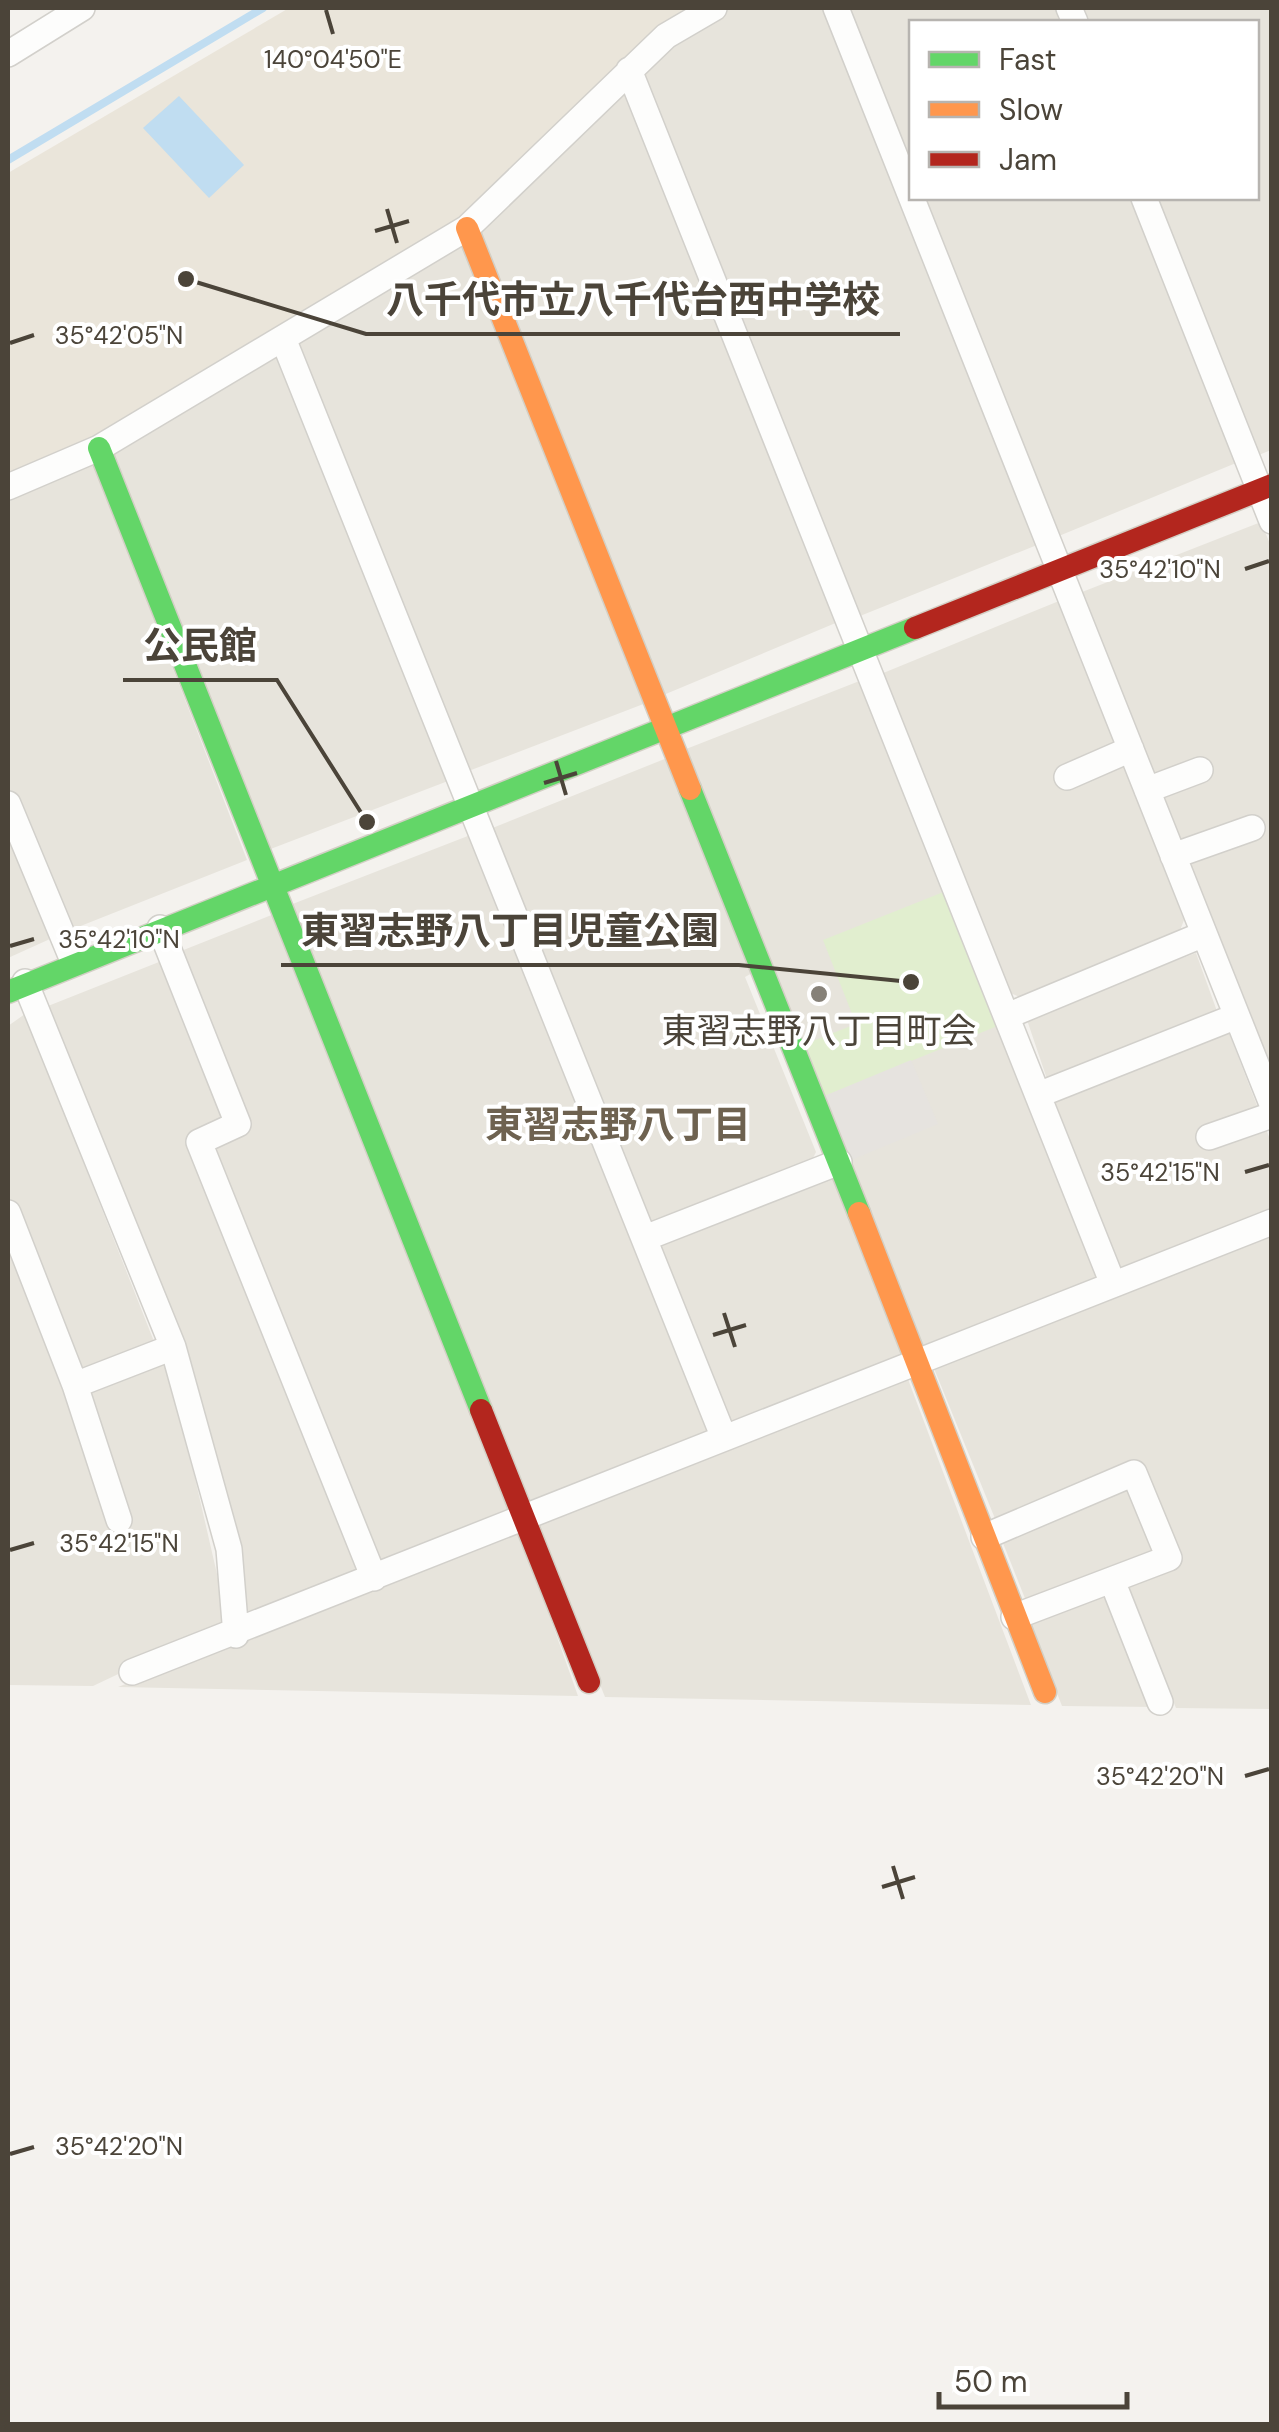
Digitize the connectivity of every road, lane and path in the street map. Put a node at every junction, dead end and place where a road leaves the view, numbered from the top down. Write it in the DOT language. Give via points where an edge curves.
graph roads {
  1 [pos="714,8"];
  2 [pos="836,8"];
  3 [pos="73,10"];
  4 [pos="8,54"];
  5 [pos="628,70"];
  6 [pos="909,191"];
  7 [pos="912,200"];
  8 [pos="1145,200"];
  9 [pos="466,228"];
  10 [pos="284,341"];
  11 [pos="100,448"];
  12 [pos="8,487"];
  13 [pos="1265,487"];
  14 [pos="1272,521"];
  15 [pos="1060,571"];
  16 [pos="861,648"];
  17 [pos="666,726"];
  18 [pos="1131,749"];
  19 [pos="1200,770"];
  20 [pos="1067,777"];
  21 [pos="1147,790"];
  22 [pos="8,804"];
  23 [pos="474,804"];
  24 [pos="1252,828"];
  25 [pos="1173,856"];
  26 [pos="273,885"];
  27 [pos="160,928"];
  28 [pos="1204,934"];
  29 [pos="74,962"];
  30 [pos="16,987"];
  31 [pos="1006,1016"];
  32 [pos="1237,1016"];
  33 [pos="1038,1095"];
  34 [pos="1272,1104"];
  35 [pos="1272,1115"];
  36 [pos="1209,1137"];
  37 [pos="839,1162"];
  38 [pos="8,1213"];
  39 [pos="1272,1222"];
  40 [pos="645,1238"];
  41 [pos="1113,1284"];
  42 [pos="173,1348"];
  43 [pos="918,1362"];
  44 [pos="75,1385"];
  45 [pos="724,1438"];
  46 [pos="524,1518"];
  47 [pos="119,1520"];
  48 [pos="984,1537"];
  49 [pos="374,1578"];
  50 [pos="1113,1583"];
  51 [pos="1014,1617"];
  52 [pos="236,1634"];
  53 [pos="132,1672"];
  54 [pos="589,1682"];
  55 [pos="1045,1692"];
  56 [pos="1160,1702"];
  1 -- 5 [label="street" via="666,36"];
  2 -- 6 [label="street"];
  3 -- 4 [label="street"];
  5 -- 9 [label="street"];
  5 -- 16 [label="street"];
  7 -- 15 [label="street"];
  8 -- 13 [label="street"];
  9 -- 10 [label="street"];
  9 -- 17 [label="street"];
  10 -- 11 [label="street"];
  10 -- 23 [label="street"];
  11 -- 12 [label="street"];
  11 -- 26 [label="street"];
  13 -- 14 [label="street"];
  13 -- 15 [label="street"];
  15 -- 16 [label="street"];
  15 -- 18 [label="street"];
  16 -- 17 [label="street"];
  16 -- 31 [label="street"];
  17 -- 23 [label="street"];
  17 -- 37 [label="street"];
  18 -- 20 [label="street"];
  18 -- 21 [label="street"];
  19 -- 21 [label="street"];
  21 -- 25 [label="street"];
  22 -- 29 [label="street"];
  23 -- 26 [label="street"];
  23 -- 40 [label="street"];
  24 -- 25 [label="street"];
  25 -- 28 [label="street"];
  26 -- 27 [label="street"];
  26 -- 46 [label="street"];
  27 -- 29 [label="street"];
  27 -- 49 [label="street" via="238,1124 199,1142"];
  28 -- 31 [label="street"];
  28 -- 32 [label="street"];
  29 -- 30 [label="street"];
  30 -- 42 [label="street"];
  31 -- 33 [label="street"];
  32 -- 33 [label="street"];
  32 -- 34 [label="street"];
  33 -- 41 [label="street"];
  35 -- 36 [label="street"];
  37 -- 40 [label="street"];
  37 -- 43 [label="street"];
  38 -- 44 [label="street"];
  39 -- 41 [label="street"];
  40 -- 45 [label="street"];
  41 -- 43 [label="street"];
  42 -- 44 [label="street"];
  42 -- 52 [label="street" via="229,1549"];
  43 -- 45 [label="street"];
  43 -- 48 [label="street"];
  44 -- 47 [label="street"];
  45 -- 46 [label="street"];
  46 -- 49 [label="street"];
  46 -- 54 [label="street"];
  48 -- 50 [label="street" via="1134,1472 1169,1558"];
  48 -- 51 [label="street"];
  49 -- 52 [label="street"];
  50 -- 51 [label="street"];
  50 -- 56 [label="street"];
  51 -- 55 [label="street"];
  52 -- 53 [label="street"];
}
